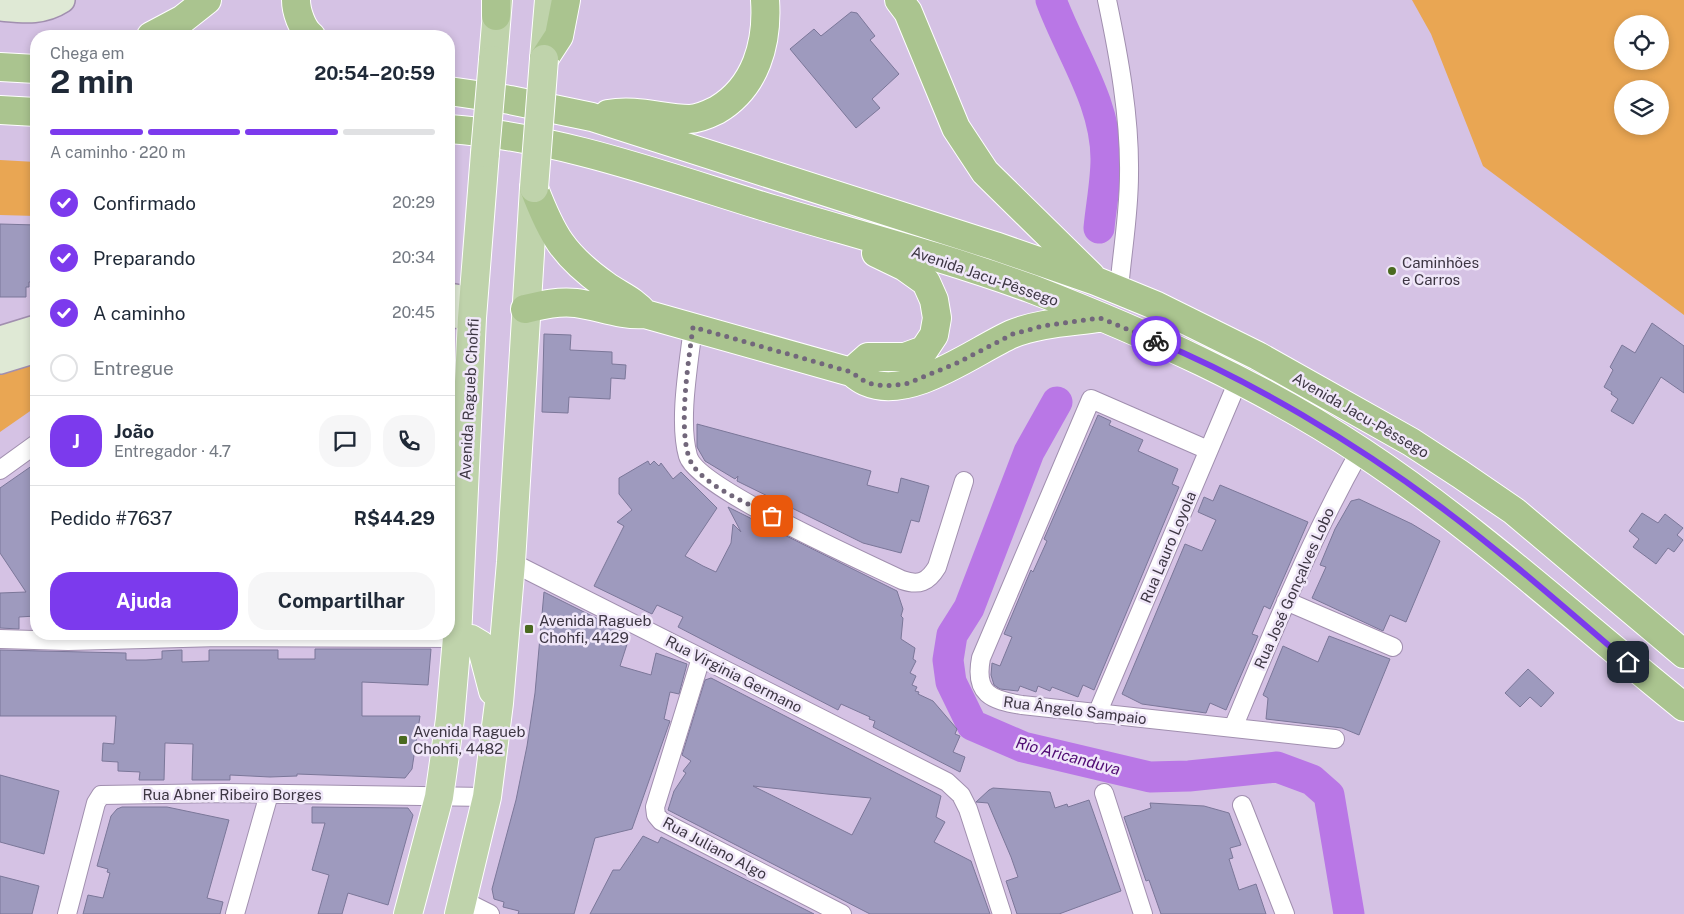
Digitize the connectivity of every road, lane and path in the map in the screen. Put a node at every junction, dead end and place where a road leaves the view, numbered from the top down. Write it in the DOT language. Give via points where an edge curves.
graph roads {
  1 [pos="207,0"];
  2 [pos="296,0"];
  3 [pos="549,0"];
  4 [pos="566,0"];
  5 [pos="765,0"];
  6 [pos="899,0"];
  7 [pos="1107,0"];
  8 [pos="55,2"];
  9 [pos="497,5"];
  10 [pos="0,8"];
  11 [pos="162,30"];
  12 [pos="306,30"];
  13 [pos="544,59"];
  14 [pos="30,63"];
  15 [pos="4,67"];
  16 [pos="30,69"];
  17 [pos="455,92"];
  18 [pos="0,110"];
  19 [pos="30,112"];
  20 [pos="592,116"];
  21 [pos="455,129"];
  22 [pos="534,188"];
  23 [pos="850,232"];
  24 [pos="1107,285"];
  25 [pos="461,307"];
  26 [pos="525,308"];
  27 [pos="645,314"];
  28 [pos="1100,318"];
  29 [pos="693,327"];
  30 [pos="30,330"];
  31 [pos="0,339"];
  32 [pos="30,352"];
  33 [pos="0,360"];
  34 [pos="851,372"];
  35 [pos="1238,381"];
  36 [pos="30,448"];
  37 [pos="1208,450"];
  38 [pos="1360,450"];
  39 [pos="0,470"];
  40 [pos="964,481"];
  41 [pos="456,513"];
  42 [pos="512,562"];
  43 [pos="1286,601"];
  44 [pos="30,638"];
  45 [pos="455,638"];
  46 [pos="458,638"];
  47 [pos="0,639"];
  48 [pos="1393,647"];
  49 [pos="1684,654"];
  50 [pos="701,658"];
  51 [pos="499,703"];
  52 [pos="1684,706"];
  53 [pos="1097,714"];
  54 [pos="1233,728"];
  55 [pos="1335,739"];
  56 [pos="1104,793"];
  57 [pos="269,794"];
  58 [pos="439,797"];
  59 [pos="487,797"];
  60 [pos="1242,805"];
  61 [pos="460,907"];
  62 [pos="67,914"];
  63 [pos="235,914"];
  64 [pos="408,914"];
  65 [pos="490,914"];
  66 [pos="842,914"];
  67 [pos="1002,914"];
  68 [pos="1143,914"];
  69 [pos="1285,914"];
  1 -- 11 [label="highway"];
  2 -- 12 [label="highway"];
  3 -- 13 [label="main road"];
  4 -- 13 [label="highway" via="559,36"];
  5 -- 20 [label="highway" via="766,24 760,56 746,85 729,102 710,114 690,119 650,113 617,112"];
  6 -- 24 [label="highway" via="908,12 956,128 985,172"];
  7 -- 24 [label="street" via="1129,147 1128,204"];
  8 -- 10 [label="main road" via="30,11"];
  9 -- 25 [label="main road, Avenida Ragueb Chohfi, bridge" via="485,153"];
  13 -- 22 [label="main road, bridge"];
  14 -- 15 [label="highway"];
  15 -- 16 [label="highway"];
  17 -- 20 [label="highway, Avenida Jacu-Pêssego"];
  18 -- 19 [label="highway"];
  20 -- 24 [label="highway, Avenida Jacu-Pêssego"];
  21 -- 23 [label="highway, Avenida Jacu-Pêssego" via="578,151"];
  22 -- 26 [label="main road"];
  22 -- 27 [label="highway" via="550,228 573,260 608,288 634,301"];
  23 -- 28 [label="highway, Avenida Jacu-Pêssego" via="1014,284"];
  23 -- 34 [label="highway" via="864,248 905,267 926,282 937,318 934,335 924,350 905,357 868,357"];
  24 -- 49 [label="highway, Avenida Jacu-Pêssego" via="1258,356 1411,442 1514,510"];
  25 -- 41 [label="main road, Avenida Ragueb Chohfi"];
  26 -- 27 [label="highway" via="552,302 575,303 630,316"];
  26 -- 42 [label="main road"];
  27 -- 29 [label="highway"];
  28 -- 34 [label="highway" via="1013,334 957,363 906,384 885,386 867,383"];
  28 -- 35 [label="highway, Avenida Jacu-Pêssego"];
  29 -- 34 [label="highway"];
  29 -- 40 [label="street" via="684,430 688,457 694,468 737,498 915,584 931,576 937,567"];
  30 -- 31 [label="main road"];
  32 -- 33 [label="main road"];
  35 -- 37 [label="street, Rua Lauro Loyola"];
  35 -- 38 [label="highway, Avenida Jacu-Pêssego"];
  36 -- 39 [label="street"];
  37 -- 53 [label="street, Rua Lauro Loyola"];
  37 -- 53 [label="street, Rua Ângelo Sampaio" via="1090,399 981,658 978,672 982,686 997,701"];
  38 -- 43 [label="street, Rua José Gonçalves Lobo" via="1329,507"];
  38 -- 52 [label="highway, Avenida Jacu-Pêssego" via="1438,505"];
  41 -- 46 [label="main road, Avenida Ragueb Chohfi"];
  42 -- 50 [label="street, Rua Virginia Germano"];
  42 -- 51 [label="main road"];
  43 -- 48 [label="street"];
  43 -- 54 [label="street, Rua José Gonçalves Lobo"];
  44 -- 47 [label="street"];
  45 -- 46 [label="street"];
  46 -- 51 [label="main road" via="471,639 481,645 488,677"];
  46 -- 58 [label="main road, Avenida Ragueb Chohfi"];
  50 -- 66 [label="street, Rua Juliano Algo" via="654,807 656,815 661,821"];
  50 -- 67 [label="street, Rua Virginia Germano" via="955,788 968,809"];
  51 -- 59 [label="main road"];
  53 -- 54 [label="street, Rua Ângelo Sampaio"];
  54 -- 55 [label="street, Rua Ângelo Sampaio"];
  56 -- 68 [label="street"];
  57 -- 58 [label="street, Rua Abner Ribeiro Borges"];
  57 -- 62 [label="street, Rua Abner Ribeiro Borges" via="102,795 96,803"];
  57 -- 63 [label="street"];
  58 -- 59 [label="street, Rua Abner Ribeiro Borges"];
  58 -- 64 [label="main road, Avenida Ragueb Chohfi"];
  59 -- 61 [label="main road"];
  60 -- 69 [label="street"];
  61 -- 65 [label="street"];
}
